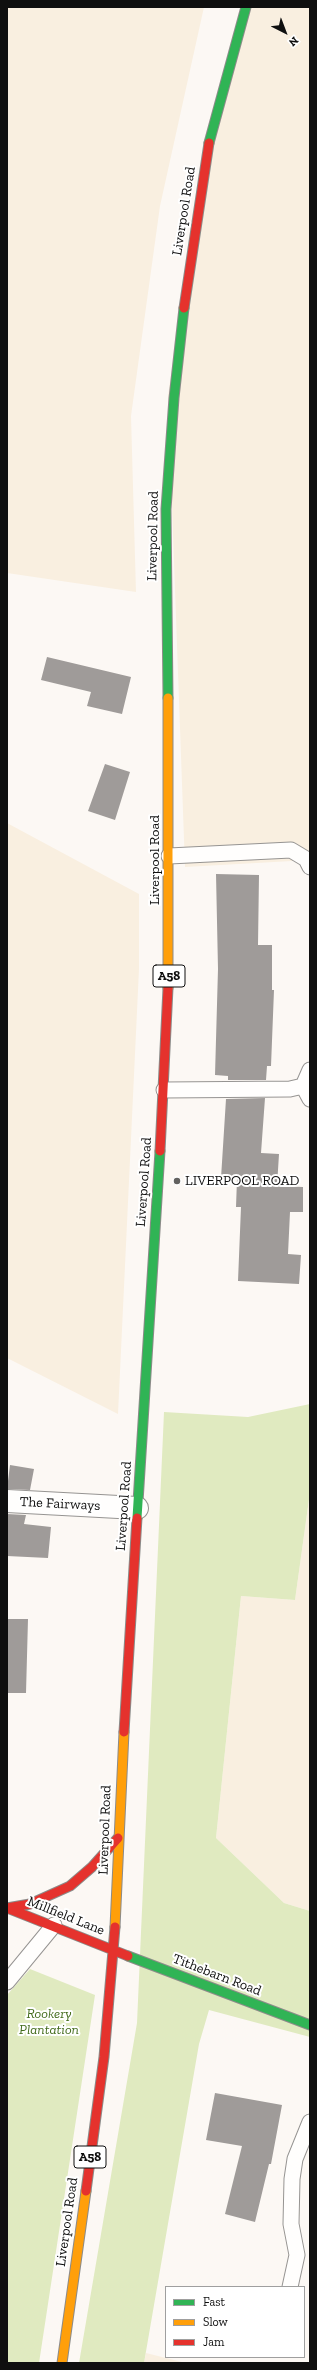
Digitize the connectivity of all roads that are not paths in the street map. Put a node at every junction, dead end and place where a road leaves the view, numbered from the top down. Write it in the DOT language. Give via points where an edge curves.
graph roads {
  1 [pos="246,7"];
  2 [pos="169,856"];
  3 [pos="310,867"];
  4 [pos="310,1070"];
  5 [pos="164,1090"];
  6 [pos="307,1093"];
  7 [pos="7,1501"];
  8 [pos="138,1508"];
  9 [pos="118,1838"];
  10 [pos="7,1908"];
  11 [pos="54,1925"];
  12 [pos="114,1951"];
  13 [pos="7,1982"];
  14 [pos="310,2025"];
  15 [pos="310,2122"];
  16 [pos="290,2286"];
  17 [pos="62,2363"];
  1 -- 2 [label="main road, Liverpool Road / A58" via="208,145 186,292 174,398 166,509"];
  2 -- 3 [label="lane" via="291,850 306,858"];
  2 -- 5 [label="main road, Liverpool Road / A58" via="169,974"];
  4 -- 6 [label="lane"];
  5 -- 6 [label="lane" via="290,1089"];
  5 -- 8 [label="main road, Liverpool Road / A58"];
  7 -- 8 [label="street, The Fairways"];
  8 -- 9 [label="main road, Liverpool Road / A58"];
  9 -- 10 [label="main road" via="92,1867 70,1886 30,1904"];
  9 -- 12 [label="main road, Liverpool Road / A58"];
  10 -- 11 [label="main road, Millfield Lane"];
  11 -- 12 [label="main road, Millfield Lane"];
  11 -- 13 [label="lane"];
  12 -- 14 [label="main road, Tithebarn Road"];
  12 -- 17 [label="main road, Liverpool Road / A58" via="104,2057"];
  15 -- 16 [label="lane" via="295,2159 292,2179 291,2224 297,2256"];
}
